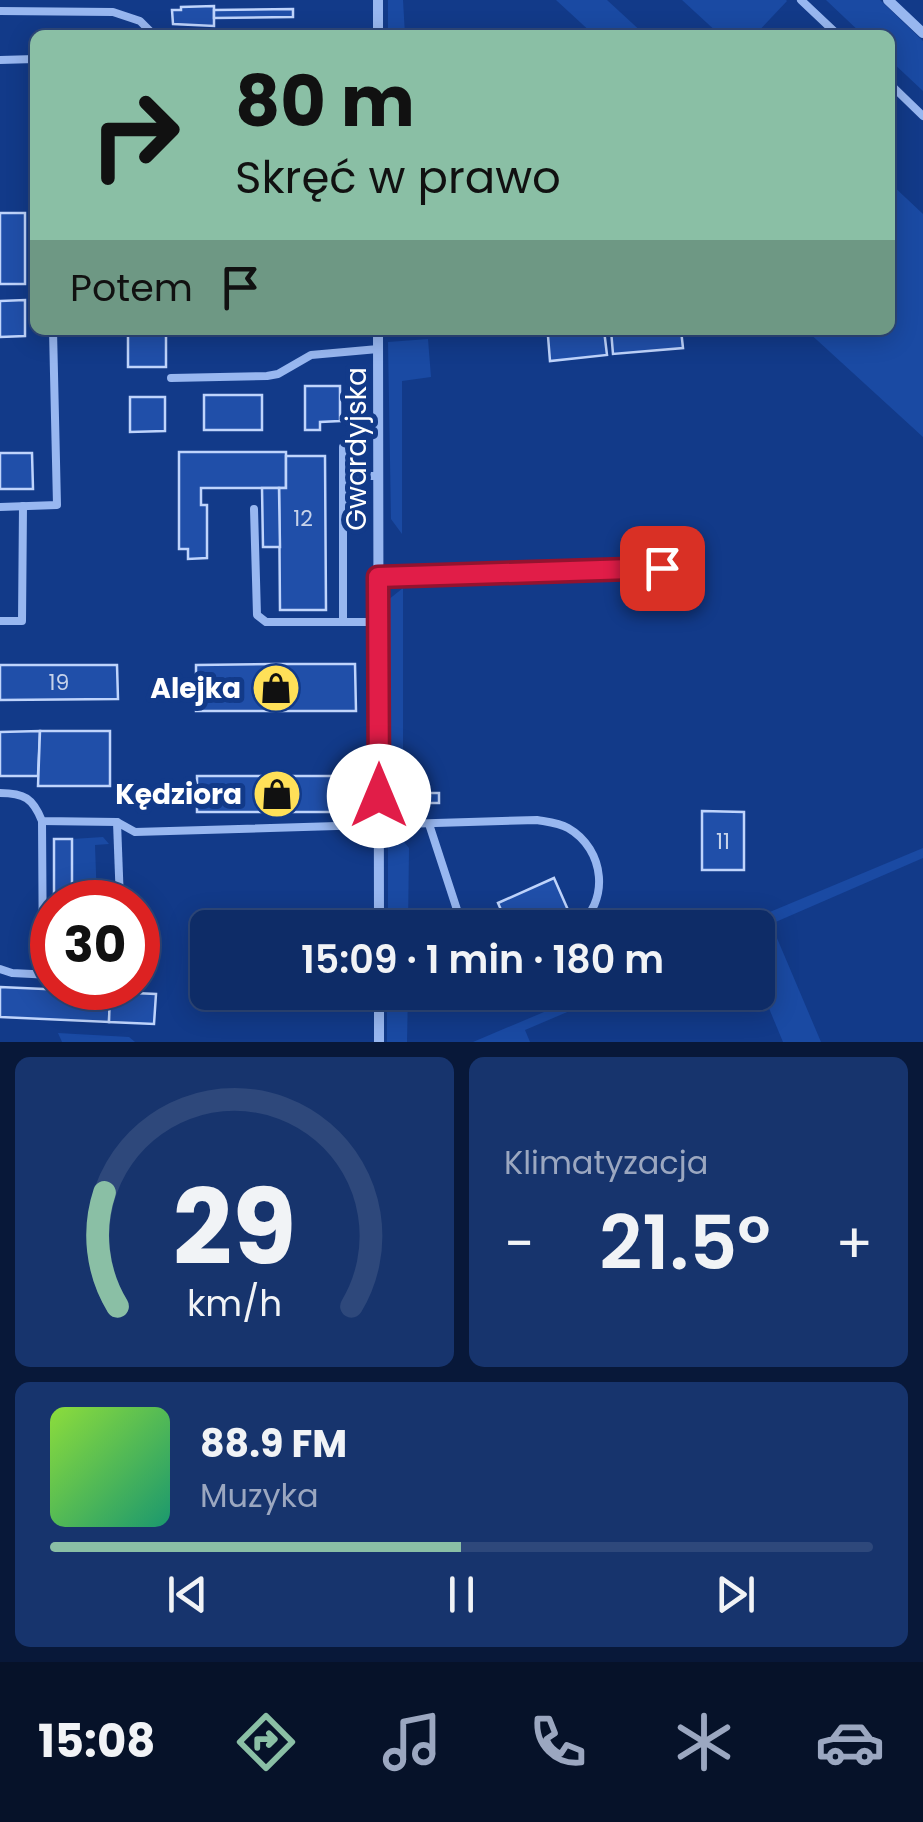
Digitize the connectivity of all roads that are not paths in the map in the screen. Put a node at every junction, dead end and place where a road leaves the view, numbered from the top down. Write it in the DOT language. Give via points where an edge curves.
graph roads {
  1 [pos="378,0"];
  2 [pos="801,0"];
  3 [pos="888,0"];
  4 [pos="0,12"];
  5 [pos="149,30"];
  6 [pos="378,30"];
  7 [pos="833,30"];
  8 [pos="923,33"];
  9 [pos="0,60"];
  10 [pos="30,60"];
  11 [pos="895,89"];
  12 [pos="923,116"];
  13 [pos="53,335"];
  14 [pos="378,335"];
  15 [pos="378,348"];
  16 [pos="171,378"];
  17 [pos="343,447"];
  18 [pos="343,476"];
  19 [pos="378,476"];
  20 [pos="23,506"];
  21 [pos="0,507"];
  22 [pos="254,509"];
  23 [pos="662,568"];
  24 [pos="378,577"];
  25 [pos="0,620"];
  26 [pos="343,622"];
  27 [pos="378,622"];
  28 [pos="0,792"];
  29 [pos="42,821"];
  30 [pos="117,822"];
  31 [pos="429,824"];
  32 [pos="379,826"];
  33 [pos="44,880"];
  34 [pos="119,880"];
  35 [pos="379,910"];
  36 [pos="457,910"];
  37 [pos="592,910"];
  38 [pos="0,969"];
  39 [pos="30,973"];
  40 [pos="379,1010"];
  41 [pos="379,1042"];
  1 -- 6 [label="street"];
  2 -- 7 [label="lane"];
  3 -- 8 [label="street"];
  4 -- 5 [label="lane" via="113,12"];
  9 -- 10 [label="lane"];
  11 -- 12 [label="lane"];
  13 -- 20 [label="lane" via="57,505"];
  14 -- 15 [label="street, Gwardyjska"];
  15 -- 16 [label="lane" via="311,355 267,376"];
  15 -- 19 [label="street, Gwardyjska"];
  17 -- 18 [label="lane"];
  18 -- 19 [label="lane"];
  18 -- 26 [label="lane"];
  19 -- 24 [label="street, Gwardyjska"];
  20 -- 21 [label="lane"];
  20 -- 25 [label="lane" via="22,621"];
  22 -- 26 [label="lane" via="256,616 266,622"];
  23 -- 24 [label="lane"];
  24 -- 27 [label="street, Gwardyjska"];
  26 -- 27 [label="lane"];
  27 -- 32 [label="street, Gwardyjska"];
  28 -- 29 [label="lane" via="21,793 36,804"];
  29 -- 30 [label="lane"];
  29 -- 33 [label="lane"];
  30 -- 32 [label="lane" via="136,832"];
  30 -- 34 [label="lane"];
  31 -- 32 [label="lane"];
  31 -- 36 [label="lane"];
  31 -- 37 [label="lane" via="537,820 571,830 592,852 600,877"];
  32 -- 35 [label="street, Gwardyjska"];
  38 -- 39 [label="lane"];
  40 -- 41 [label="street"];
}
